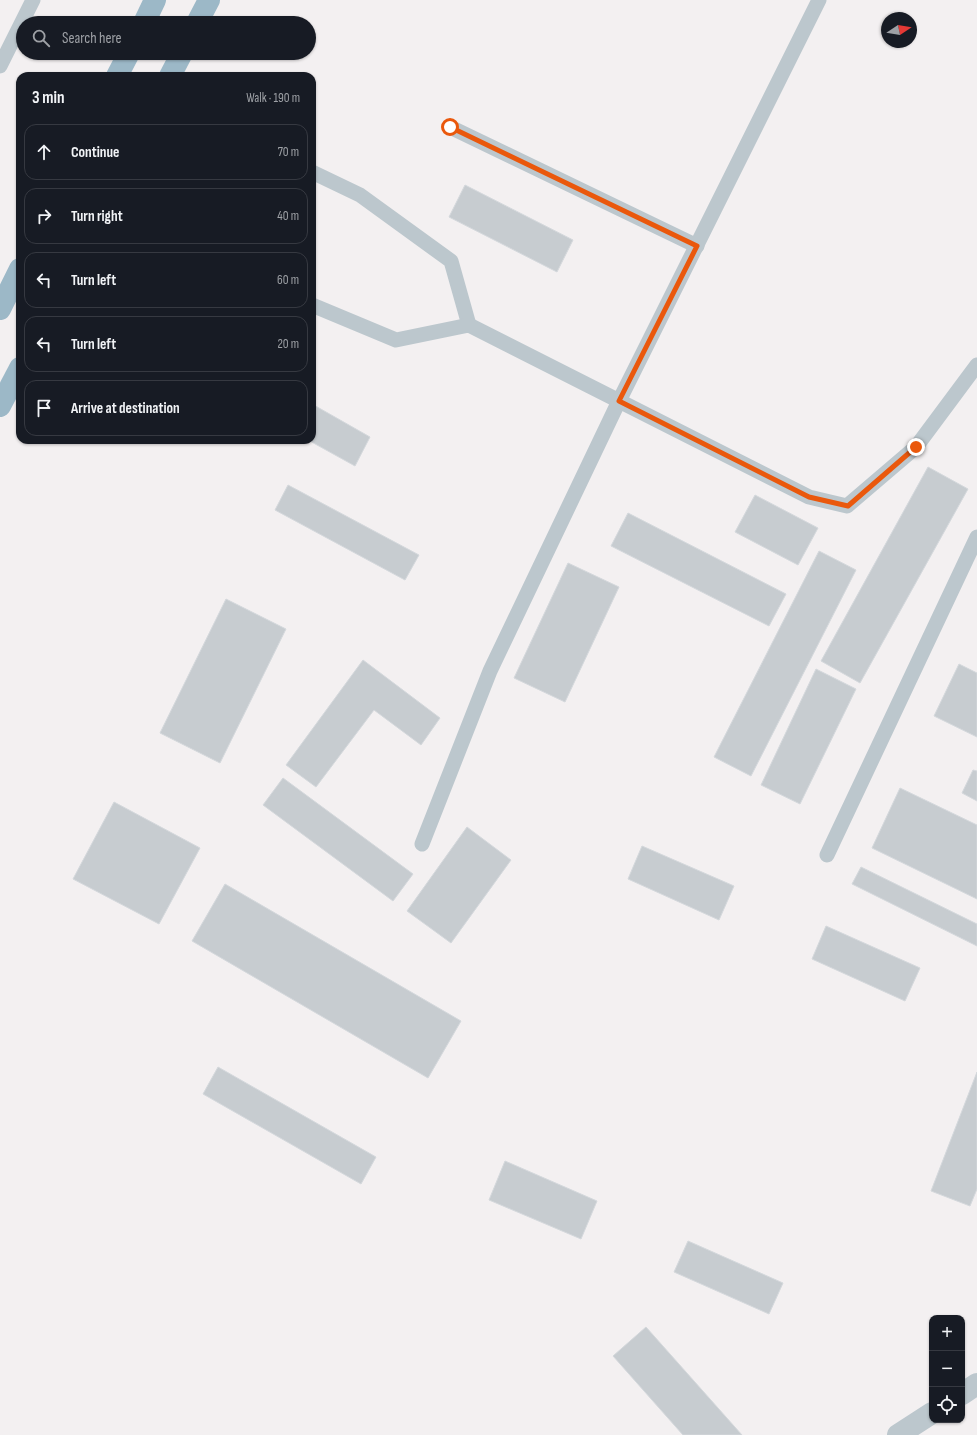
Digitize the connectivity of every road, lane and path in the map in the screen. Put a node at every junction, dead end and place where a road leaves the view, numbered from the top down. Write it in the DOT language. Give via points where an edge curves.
graph roads {
  1 [pos="33,0"];
  2 [pos="155,0"];
  3 [pos="209,0"];
  4 [pos="819,0"];
  5 [pos="25,16"];
  6 [pos="147,16"];
  7 [pos="201,16"];
  8 [pos="16,34"];
  9 [pos="125,60"];
  10 [pos="178,60"];
  11 [pos="0,66"];
  12 [pos="119,72"];
  13 [pos="172,72"];
  14 [pos="450,127"];
  15 [pos="316,174"];
  16 [pos="697,246"];
  17 [pos="16,278"];
  18 [pos="316,307"];
  19 [pos="0,309"];
  20 [pos="469,325"];
  21 [pos="977,364"];
  22 [pos="16,376"];
  23 [pos="619,401"];
  24 [pos="0,406"];
  25 [pos="977,537"];
  26 [pos="422,844"];
  27 [pos="827,855"];
  28 [pos="977,1384"];
  29 [pos="965,1392"];
  30 [pos="929,1415"];
  31 [pos="898,1435"];
  1 -- 5 [label="lane"];
  2 -- 6 [label="highway"];
  3 -- 7 [label="highway"];
  4 -- 16 [label="lane"];
  8 -- 11 [label="lane"];
  9 -- 12 [label="highway"];
  10 -- 13 [label="highway"];
  14 -- 16 [label="lane"];
  15 -- 20 [label="lane" via="360,195 451,261"];
  16 -- 23 [label="lane"];
  17 -- 19 [label="highway"];
  18 -- 20 [label="lane" via="396,340"];
  20 -- 23 [label="lane"];
  21 -- 23 [label="lane" via="916,447 848,506 809,497"];
  22 -- 24 [label="highway"];
  23 -- 26 [label="lane" via="490,671"];
  25 -- 27 [label="lane"];
  28 -- 29 [label="street"];
  30 -- 31 [label="street"];
}
